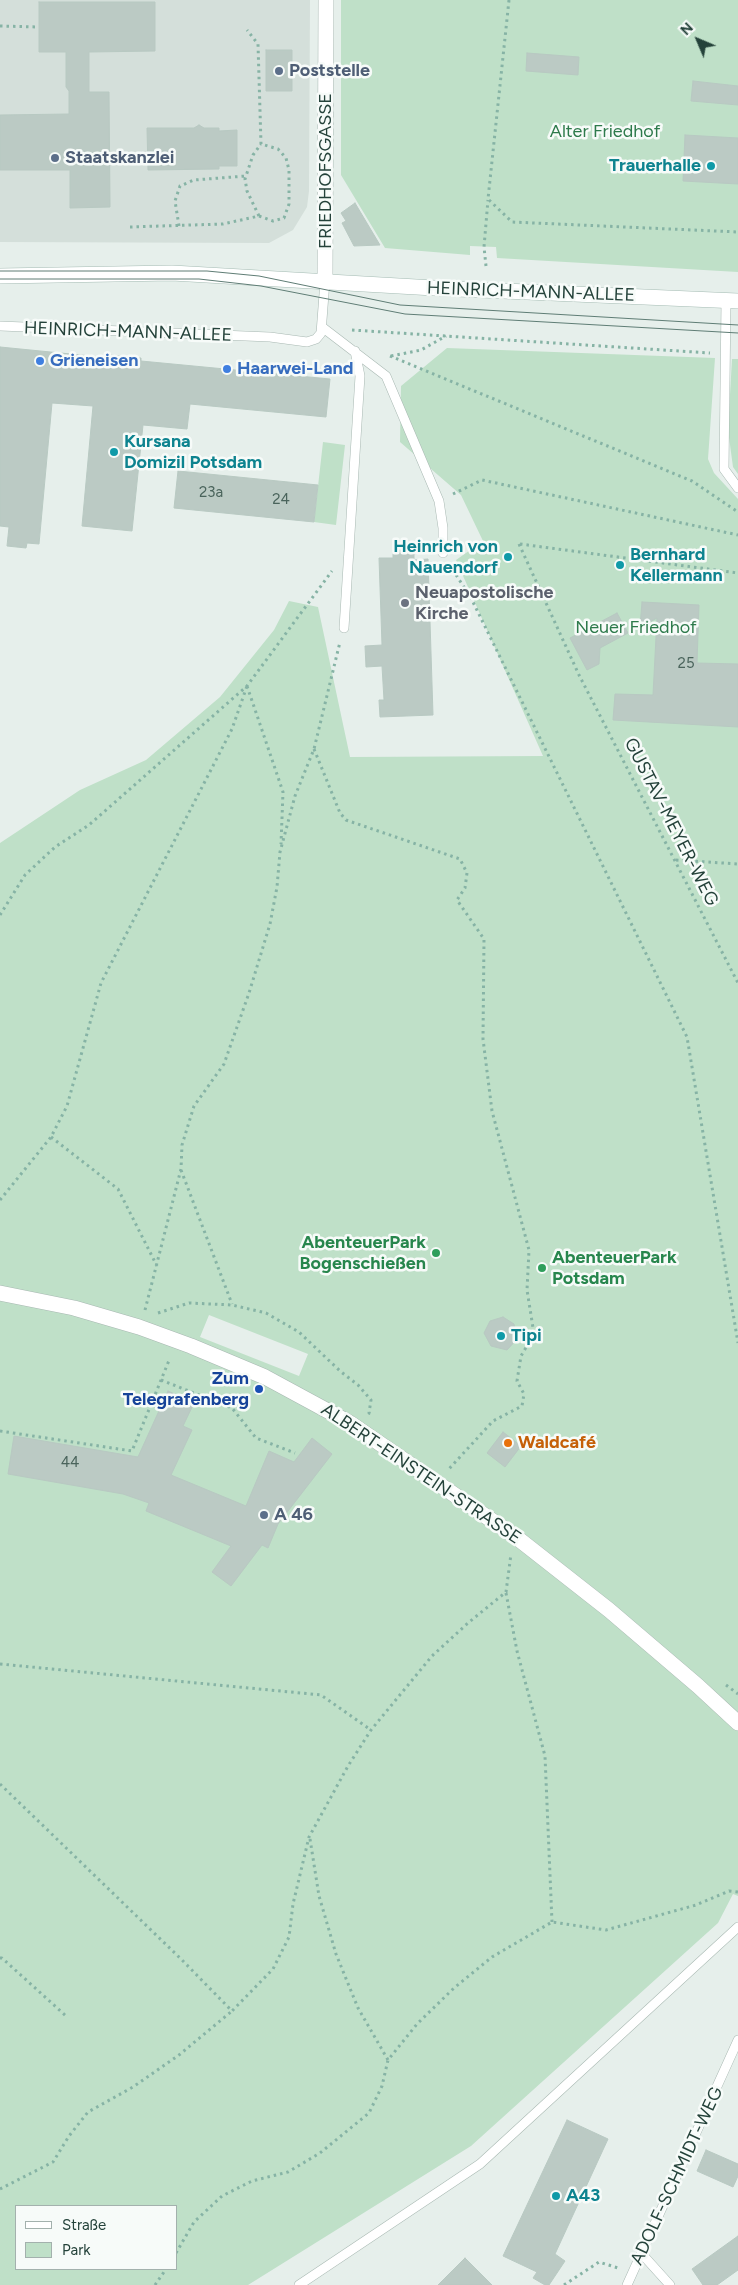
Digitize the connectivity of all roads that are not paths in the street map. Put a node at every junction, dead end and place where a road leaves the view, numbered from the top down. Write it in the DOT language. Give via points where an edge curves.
graph roads {
  1 [pos="326,0"];
  2 [pos="0,276"];
  3 [pos="325,282"];
  4 [pos="732,301"];
  5 [pos="0,326"];
  6 [pos="322,328"];
  7 [pos="355,351"];
  8 [pos="738,488"];
  9 [pos="443,553"];
  10 [pos="344,628"];
  11 [pos="0,1292"];
  12 [pos="738,1723"];
  13 [pos="738,1927"];
  14 [pos="738,2040"];
  15 [pos="642,2254"];
  16 [pos="299,2285"];
  17 [pos="627,2285"];
  18 [pos="670,2285"];
  1 -- 3 [label="street, FRIEDHOFSGASSE"];
  2 -- 3 [label="street, HEINRICH-MANN-ALLEE" via="172,273"];
  3 -- 4 [label="street, HEINRICH-MANN-ALLEE"];
  3 -- 6 [label="lane"];
  4 -- 8 [label="lane" via="726,354 724,469"];
  5 -- 6 [label="lane, HEINRICH-MANN-ALLEE" via="270,337 302,342 316,339"];
  6 -- 7 [label="lane"];
  7 -- 9 [label="lane" via="386,376 439,501 444,528"];
  7 -- 10 [label="lane" via="360,376"];
  11 -- 12 [label="street, ALBERT-EINSTEIN-STRASSE" via="74,1308 191,1346 265,1378 350,1423 516,1537 608,1610"];
  13 -- 16 [label="lane" via="480,2164"];
  14 -- 15 [label="lane, ADOLF-SCHMIDT-WEG"];
  15 -- 17 [label="lane, ADOLF-SCHMIDT-WEG"];
  15 -- 18 [label="lane"];
}
